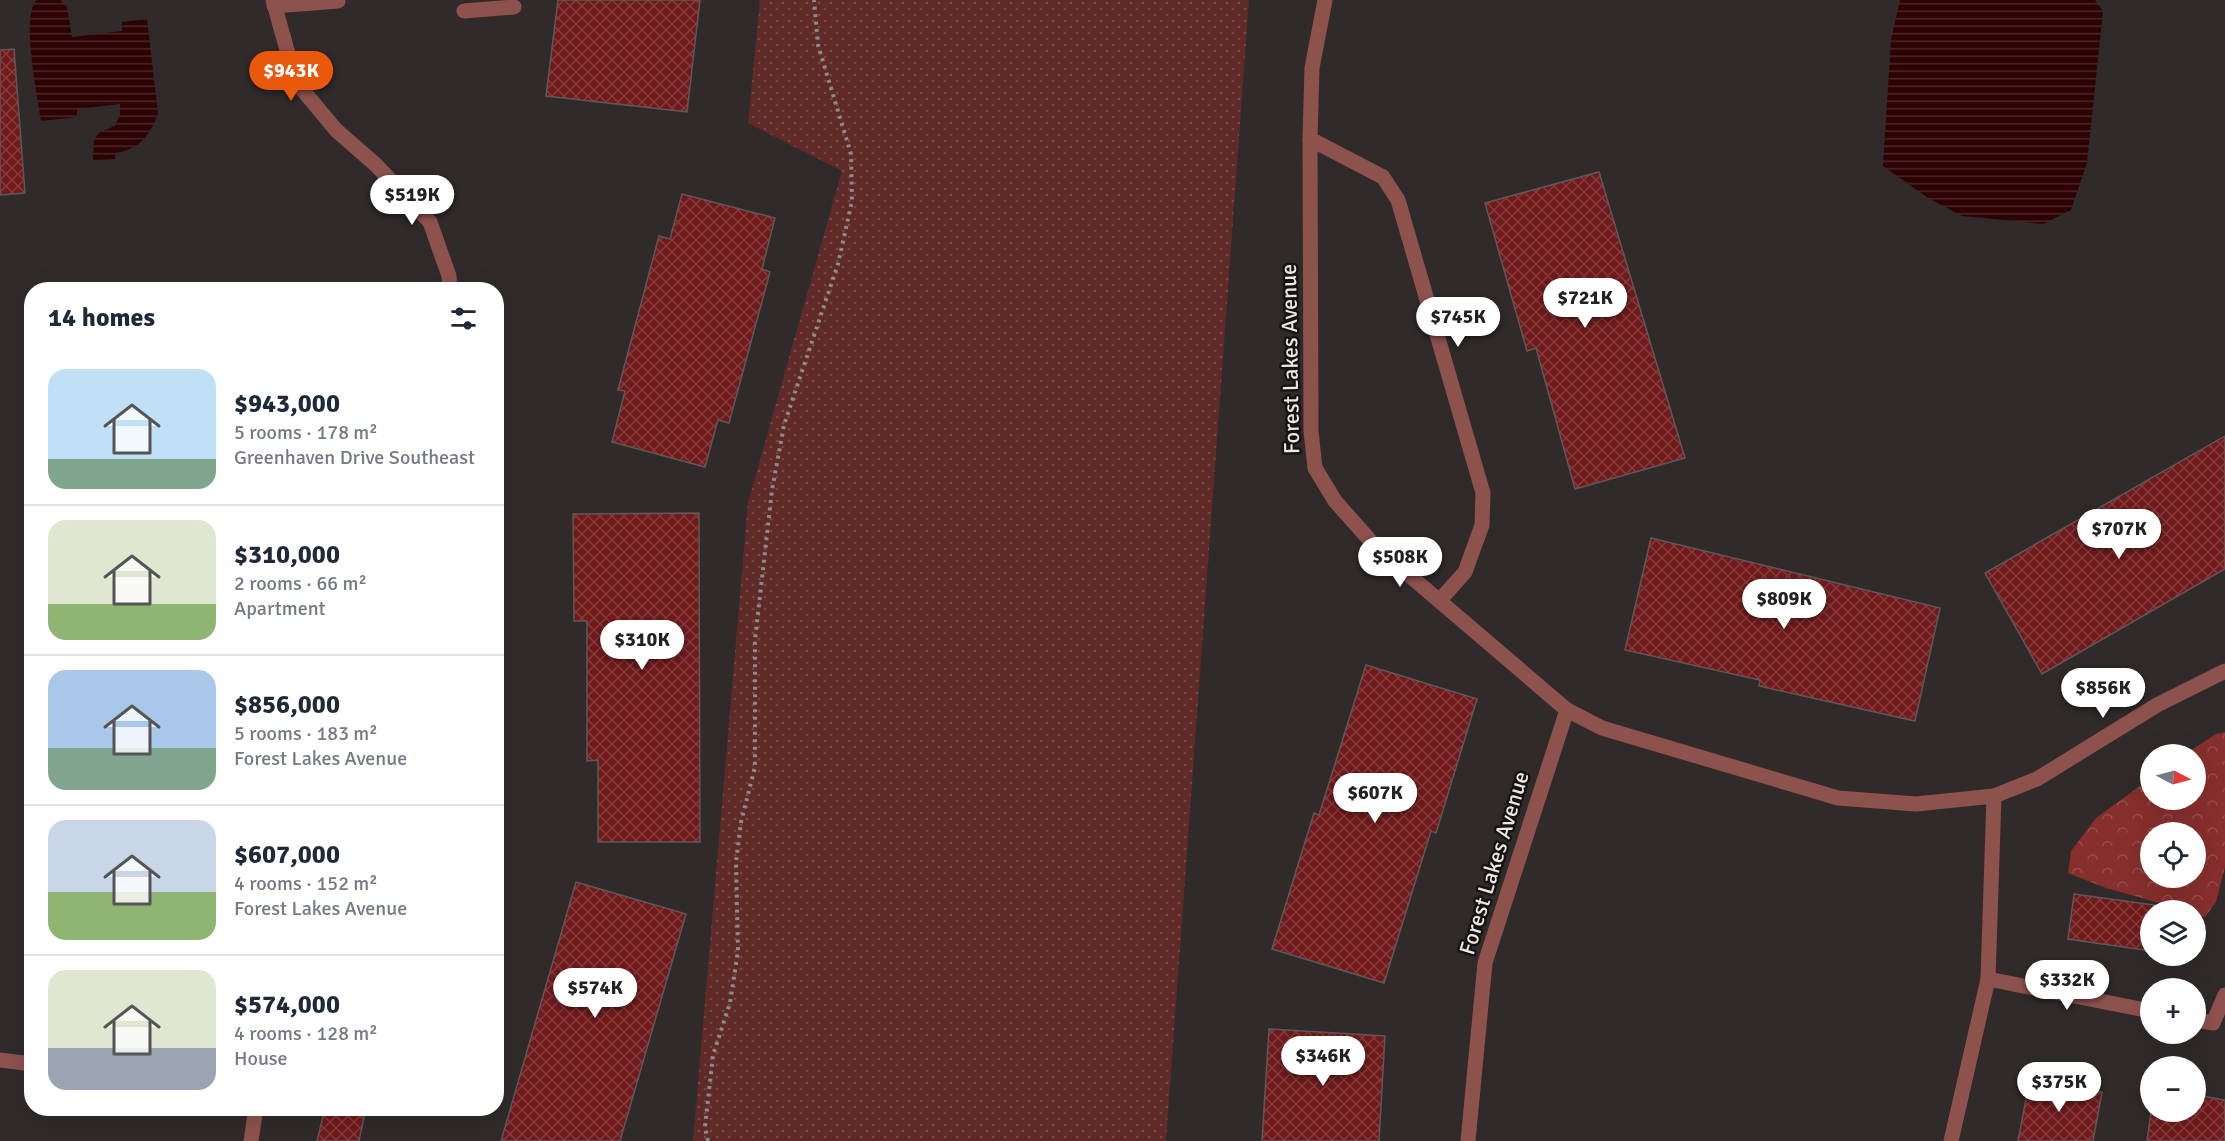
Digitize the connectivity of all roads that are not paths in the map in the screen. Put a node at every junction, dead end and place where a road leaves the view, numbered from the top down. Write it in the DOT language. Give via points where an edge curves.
graph roads {
  1 [pos="1325,0"];
  2 [pos="338,1"];
  3 [pos="274,3"];
  4 [pos="514,7"];
  5 [pos="464,11"];
  6 [pos="1310,139"];
  7 [pos="449,282"];
  8 [pos="1440,600"];
  9 [pos="2225,671"];
  10 [pos="1567,710"];
  11 [pos="1994,796"];
  12 [pos="1988,979"];
  13 [pos="2225,995"];
  14 [pos="2140,1009"];
  15 [pos="2206,1022"];
  16 [pos="0,1060"];
  17 [pos="24,1063"];
  18 [pos="254,1116"];
  19 [pos="251,1141"];
  20 [pos="1468,1141"];
  21 [pos="1951,1141"];
  1 -- 6 [label="street, Forest Lakes Avenue" via="1312,68"];
  2 -- 3 [label="street"];
  3 -- 7 [label="street" via="296,82 336,130 430,222"];
  4 -- 5 [label="street"];
  6 -- 8 [label="street, Forest Lakes Avenue" via="1311,431 1315,468 1335,501 1375,546"];
  6 -- 8 [label="street" via="1383,177 1398,200 1483,493 1482,525 1465,572"];
  8 -- 10 [label="street, Forest Lakes Avenue"];
  9 -- 11 [label="street, Forest Lakes Avenue" via="2157,705 2037,778"];
  10 -- 11 [label="street, Forest Lakes Avenue" via="1602,728 1838,798 1916,804"];
  10 -- 20 [label="street, Forest Lakes Avenue" via="1485,963"];
  11 -- 12 [label="street"];
  12 -- 14 [label="street"];
  12 -- 21 [label="street"];
  13 -- 15 [label="street" via="2213,1023"];
  16 -- 17 [label="street"];
  18 -- 19 [label="street"];
}
